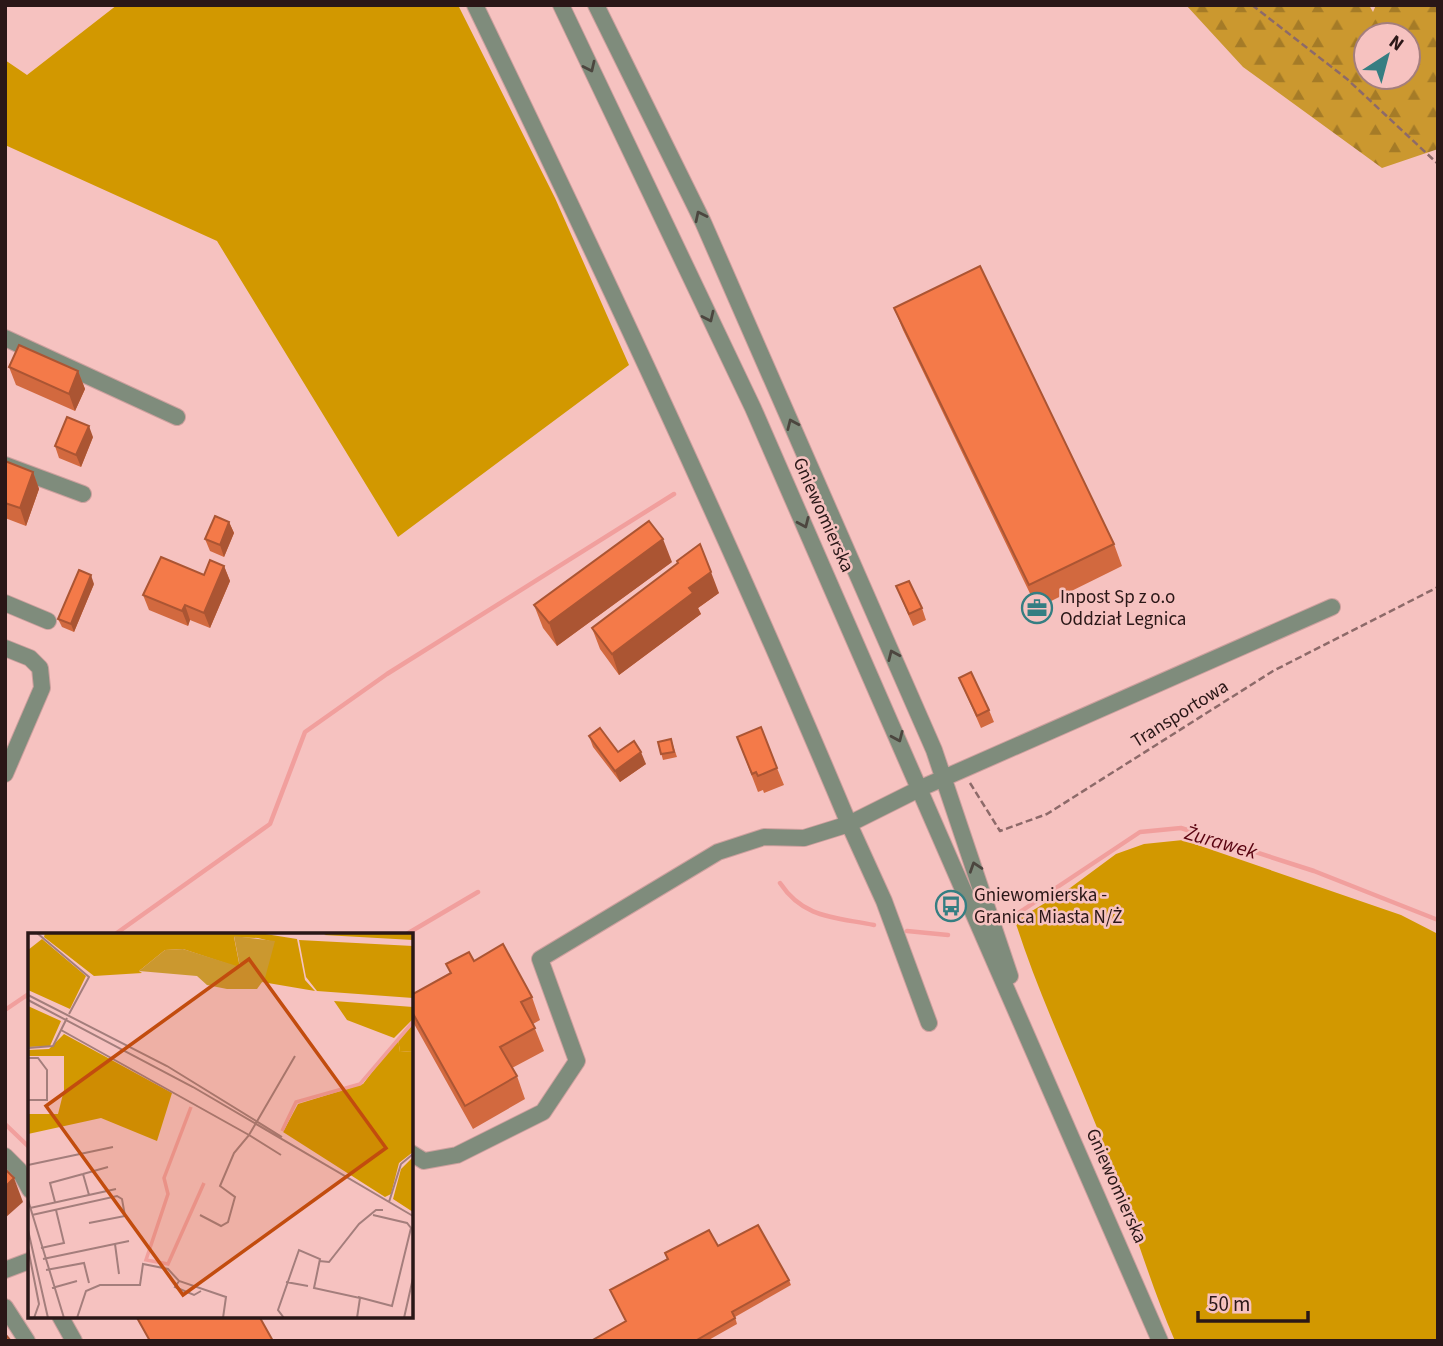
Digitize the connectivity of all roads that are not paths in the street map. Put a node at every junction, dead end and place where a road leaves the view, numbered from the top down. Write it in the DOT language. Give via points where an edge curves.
graph roads {
  1 [pos="475,5"];
  2 [pos="561,5"];
  3 [pos="596,5"];
  4 [pos="5,338"];
  5 [pos="177,416"];
  6 [pos="5,465"];
  7 [pos="83,494"];
  8 [pos="5,603"];
  9 [pos="1332,607"];
  10 [pos="48,621"];
  11 [pos="5,648"];
  12 [pos="5,774"];
  13 [pos="946,778"];
  14 [pos="921,788"];
  15 [pos="849,824"];
  16 [pos="929,1024"];
  17 [pos="1033,1049"];
  18 [pos="413,1154"];
  19 [pos="5,1156"];
  20 [pos="28,1187"];
  21 [pos="28,1260"];
  22 [pos="5,1270"];
  23 [pos="5,1307"];
  24 [pos="61,1318"];
  25 [pos="27,1341"];
  26 [pos="74,1341"];
  27 [pos="1160,1341"];
  1 -- 15 [label="street" via="637,342 769,633"];
  2 -- 14 [label="street, Gniewomierska, one-way" via="753,408"];
  13 -- 3 [label="street, Gniewomierska, one-way" via="703,222"];
  4 -- 5 [label="street"];
  6 -- 7 [label="street"];
  8 -- 10 [label="street"];
  9 -- 13 [label="street"];
  11 -- 12 [label="street" via="30,658 40,668 42,688"];
  13 -- 14 [label="street"];
  17 -- 13 [label="street, Gniewomierska, one-way"];
  14 -- 15 [label="street"];
  14 -- 17 [label="street, Gniewomierska"];
  15 -- 16 [label="street" via="884,901"];
  15 -- 18 [label="street" via="804,838 764,837 718,852 540,959 576,1061 543,1112 457,1155 424,1161"];
  17 -- 27 [label="street, Gniewomierska"];
  19 -- 20 [label="street"];
  21 -- 22 [label="street"];
  23 -- 25 [label="street"];
  24 -- 26 [label="street"];
}
